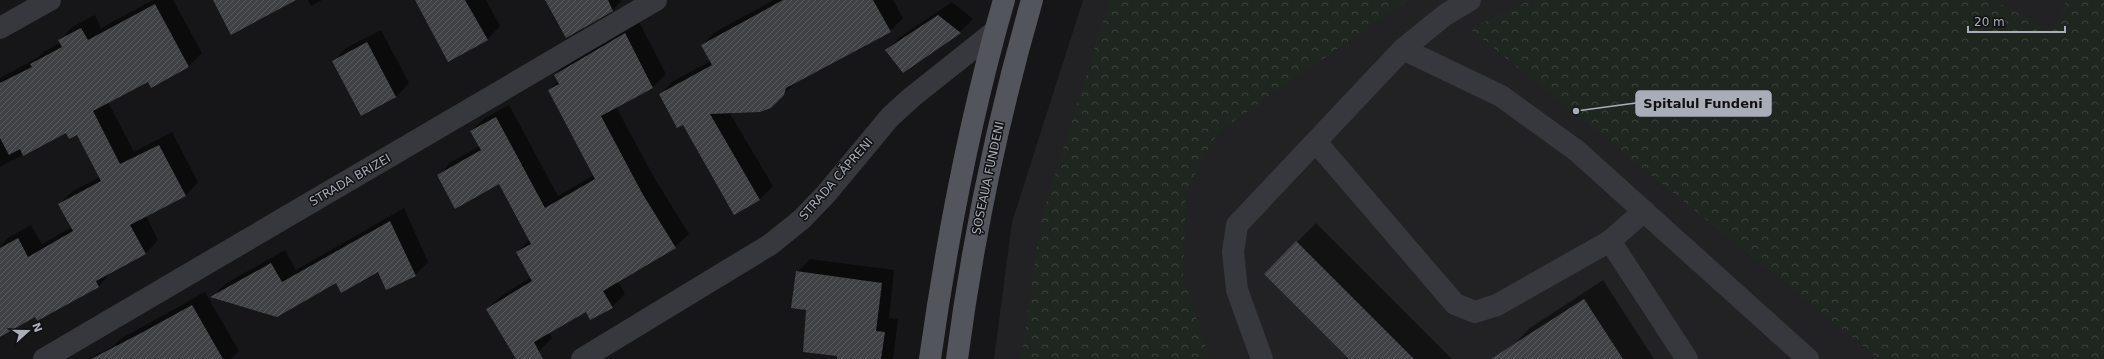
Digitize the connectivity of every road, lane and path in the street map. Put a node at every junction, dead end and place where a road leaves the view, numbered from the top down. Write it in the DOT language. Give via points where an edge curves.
graph roads {
  1 [pos="50,0"];
  2 [pos="656,0"];
  3 [pos="1004,0"];
  4 [pos="1032,0"];
  5 [pos="1470,0"];
  6 [pos="0,28"];
  7 [pos="995,31"];
  8 [pos="1403,49"];
  9 [pos="1316,142"];
  10 [pos="1644,211"];
  11 [pos="1610,241"];
  12 [pos="44,359"];
  13 [pos="582,359"];
  14 [pos="930,359"];
  15 [pos="957,359"];
  16 [pos="1262,359"];
  17 [pos="1687,359"];
  18 [pos="1808,359"];
  1 -- 6 [label="street"];
  2 -- 12 [label="street, STRADA BRIZEI"];
  3 -- 7 [label="main road"];
  4 -- 15 [label="main road, ȘOSEAUA FUNDENI" via="998,130 982,204 967,282"];
  5 -- 8 [label="street" via="1445,15"];
  7 -- 13 [label="street, STRADA CĂPRENI" via="890,117 826,194 778,239"];
  7 -- 14 [label="main road" via="954,208"];
  8 -- 9 [label="street"];
  8 -- 10 [label="street" via="1501,96 1577,151"];
  9 -- 11 [label="street" via="1455,304 1475,312 1497,305"];
  9 -- 16 [label="street" via="1237,225 1233,252 1237,290"];
  10 -- 11 [label="street"];
  10 -- 18 [label="street"];
  11 -- 17 [label="street"];
}
